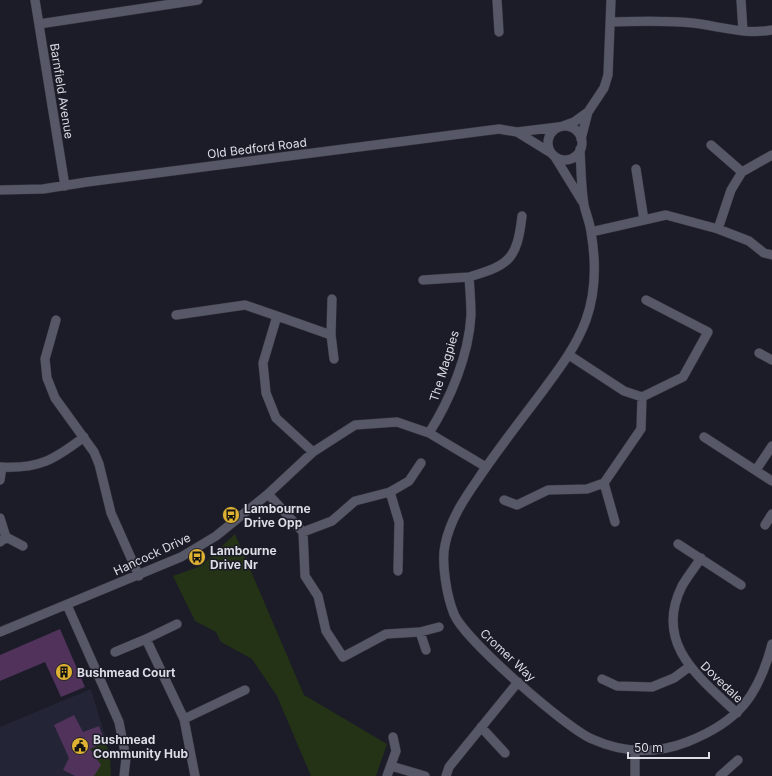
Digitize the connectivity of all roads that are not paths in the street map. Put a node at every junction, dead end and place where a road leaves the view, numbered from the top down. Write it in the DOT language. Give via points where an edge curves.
graph roads {
  1 [pos="35,0"];
  2 [pos="198,0"];
  3 [pos="497,0"];
  4 [pos="611,0"];
  5 [pos="741,0"];
  6 [pos="610,22"];
  7 [pos="39,24"];
  8 [pos="772,30"];
  9 [pos="744,31"];
  10 [pos="499,32"];
  11 [pos="588,112"];
  12 [pos="561,126"];
  13 [pos="517,132"];
  14 [pos="581,144"];
  15 [pos="711,145"];
  16 [pos="553,155"];
  17 [pos="772,156"];
  18 [pos="636,169"];
  19 [pos="742,172"];
  20 [pos="65,186"];
  21 [pos="0,190"];
  22 [pos="585,206"];
  23 [pos="522,216"];
  24 [pos="644,220"];
  25 [pos="718,229"];
  26 [pos="591,232"];
  27 [pos="772,255"];
  28 [pos="469,277"];
  29 [pos="424,280"];
  30 [pos="332,299"];
  31 [pos="646,300"];
  32 [pos="176,315"];
  33 [pos="276,316"];
  34 [pos="56,320"];
  35 [pos="331,335"];
  36 [pos="759,353"];
  37 [pos="569,355"];
  38 [pos="334,359"];
  39 [pos="772,360"];
  40 [pos="642,397"];
  41 [pos="429,433"];
  42 [pos="704,437"];
  43 [pos="84,438"];
  44 [pos="772,446"];
  45 [pos="313,452"];
  46 [pos="421,463"];
  47 [pos="1,467"];
  48 [pos="486,467"];
  49 [pos="756,470"];
  50 [pos="0,480"];
  51 [pos="772,481"];
  52 [pos="604,483"];
  53 [pos="390,492"];
  54 [pos="268,494"];
  55 [pos="504,500"];
  56 [pos="772,514"];
  57 [pos="0,518"];
  58 [pos="615,522"];
  59 [pos="764,525"];
  60 [pos="303,532"];
  61 [pos="3,539"];
  62 [pos="678,544"];
  63 [pos="23,546"];
  64 [pos="701,558"];
  65 [pos="398,571"];
  66 [pos="139,576"];
  67 [pos="741,584"];
  68 [pos="67,605"];
  69 [pos="177,624"];
  70 [pos="439,627"];
  71 [pos="0,632"];
  72 [pos="420,632"];
  73 [pos="146,639"];
  74 [pos="772,644"];
  75 [pos="426,650"];
  76 [pos="115,652"];
  77 [pos="689,667"];
  78 [pos="602,679"];
  79 [pos="518,682"];
  80 [pos="245,690"];
  81 [pos="737,713"];
  82 [pos="184,719"];
  83 [pos="480,727"];
  84 [pos="393,737"];
  85 [pos="635,752"];
  86 [pos="505,754"];
  87 [pos="738,760"];
  88 [pos="391,766"];
  89 [pos="124,776"];
  90 [pos="195,776"];
  91 [pos="387,776"];
  92 [pos="425,776"];
  93 [pos="446,776"];
  94 [pos="635,776"];
  95 [pos="720,776"];
  1 -- 7 [label="street, Barnfield Avenue"];
  2 -- 7 [label="street"];
  3 -- 10 [label="street"];
  4 -- 6 [label="street, Old Bedford Road"];
  5 -- 9 [label="street"];
  6 -- 9 [label="street" via="685,23"];
  6 -- 11 [label="street, Old Bedford Road" via="608,75 604,88"];
  7 -- 20 [label="street, Barnfield Avenue"];
  8 -- 9 [label="street"];
  11 -- 12 [label="street, Old Bedford Road" via="574,122"];
  11 -- 14 [label="street, Old Bedford Road"];
  12 -- 13 [label="street, Old Bedford Road"];
  12 -- 14 [label="street" via="569,126 577,131"];
  12 -- 16 [label="street" via="554,129 550,136 548,148"];
  13 -- 16 [label="street, Old Bedford Road"];
  13 -- 20 [label="street, Old Bedford Road" via="499,129"];
  14 -- 16 [label="street" via="578,153 570,160 564,161"];
  14 -- 22 [label="street, Cromer Way" via="581,177"];
  15 -- 19 [label="street"];
  16 -- 22 [label="street, Cromer Way"];
  17 -- 19 [label="street"];
  18 -- 24 [label="street"];
  19 -- 25 [label="street" via="731,190"];
  20 -- 21 [label="street, Old Bedford Road"];
  22 -- 26 [label="street, Cromer Way"];
  23 -- 28 [label="street" via="519,242 510,257 497,269"];
  24 -- 25 [label="street" via="666,215"];
  24 -- 26 [label="street"];
  25 -- 27 [label="street" via="749,241 764,253"];
  26 -- 37 [label="street, Cromer Way" via="595,281 586,319"];
  28 -- 29 [label="street"];
  28 -- 41 [label="street, The Magpies" via="471,315 465,348 444,410"];
  30 -- 35 [label="street"];
  31 -- 40 [label="street" via="708,332 683,377"];
  32 -- 33 [label="street" via="245,305"];
  33 -- 35 [label="street"];
  33 -- 45 [label="street" via="263,363 266,392 276,418"];
  34 -- 43 [label="street" via="45,359 47,378 55,398"];
  35 -- 38 [label="street"];
  36 -- 39 [label="street"];
  37 -- 40 [label="street" via="624,391"];
  37 -- 48 [label="street, Cromer Way"];
  40 -- 52 [label="street" via="641,429"];
  41 -- 45 [label="street, Hancock Drive" via="397,422 355,425"];
  41 -- 48 [label="street, Hancock Drive"];
  42 -- 49 [label="street"];
  43 -- 47 [label="street" via="57,457 32,466"];
  43 -- 66 [label="street" via="99,464 111,513"];
  44 -- 49 [label="street"];
  45 -- 54 [label="street, Hancock Drive"];
  46 -- 53 [label="street" via="409,481"];
  47 -- 50 [label="street"];
  48 -- 79 [label="street, Cromer Way" via="457,510 445,544 443,566 454,615 477,645"];
  49 -- 51 [label="street"];
  52 -- 55 [label="street" via="587,488 548,490 517,505"];
  52 -- 58 [label="street"];
  53 -- 60 [label="street" via="355,501 332,521"];
  53 -- 65 [label="street" via="399,522"];
  54 -- 60 [label="street"];
  54 -- 66 [label="street, Hancock Drive" via="216,536 181,557"];
  56 -- 59 [label="street"];
  57 -- 61 [label="street"];
  60 -- 72 [label="street" via="305,576 318,596 326,631 343,657 386,634"];
  61 -- 63 [label="street"];
  62 -- 64 [label="street"];
  64 -- 67 [label="street"];
  64 -- 77 [label="street, Dovedale" via="682,586 675,605 674,625 678,646"];
  66 -- 68 [label="street, Hancock Drive"];
  68 -- 71 [label="street, Hancock Drive"];
  68 -- 89 [label="street" via="119,722 126,758"];
  69 -- 73 [label="street"];
  70 -- 72 [label="street"];
  72 -- 75 [label="street"];
  73 -- 76 [label="street"];
  73 -- 82 [label="street"];
  74 -- 81 [label="street, Cromer Way" via="766,668 754,692"];
  77 -- 78 [label="street" via="674,678 652,687 617,686"];
  77 -- 81 [label="street, Dovedale"];
  79 -- 83 [label="street"];
  79 -- 85 [label="street, Cromer Way" via="572,727 592,739"];
  80 -- 82 [label="street"];
  81 -- 85 [label="street, Cromer Way" via="712,732 675,746"];
  82 -- 90 [label="street"];
  83 -- 86 [label="street"];
  83 -- 93 [label="street" via="449,767"];
  84 -- 88 [label="street" via="396,751"];
  85 -- 94 [label="street"];
  87 -- 95 [label="street"];
  88 -- 91 [label="street"];
  88 -- 92 [label="street"];
}
